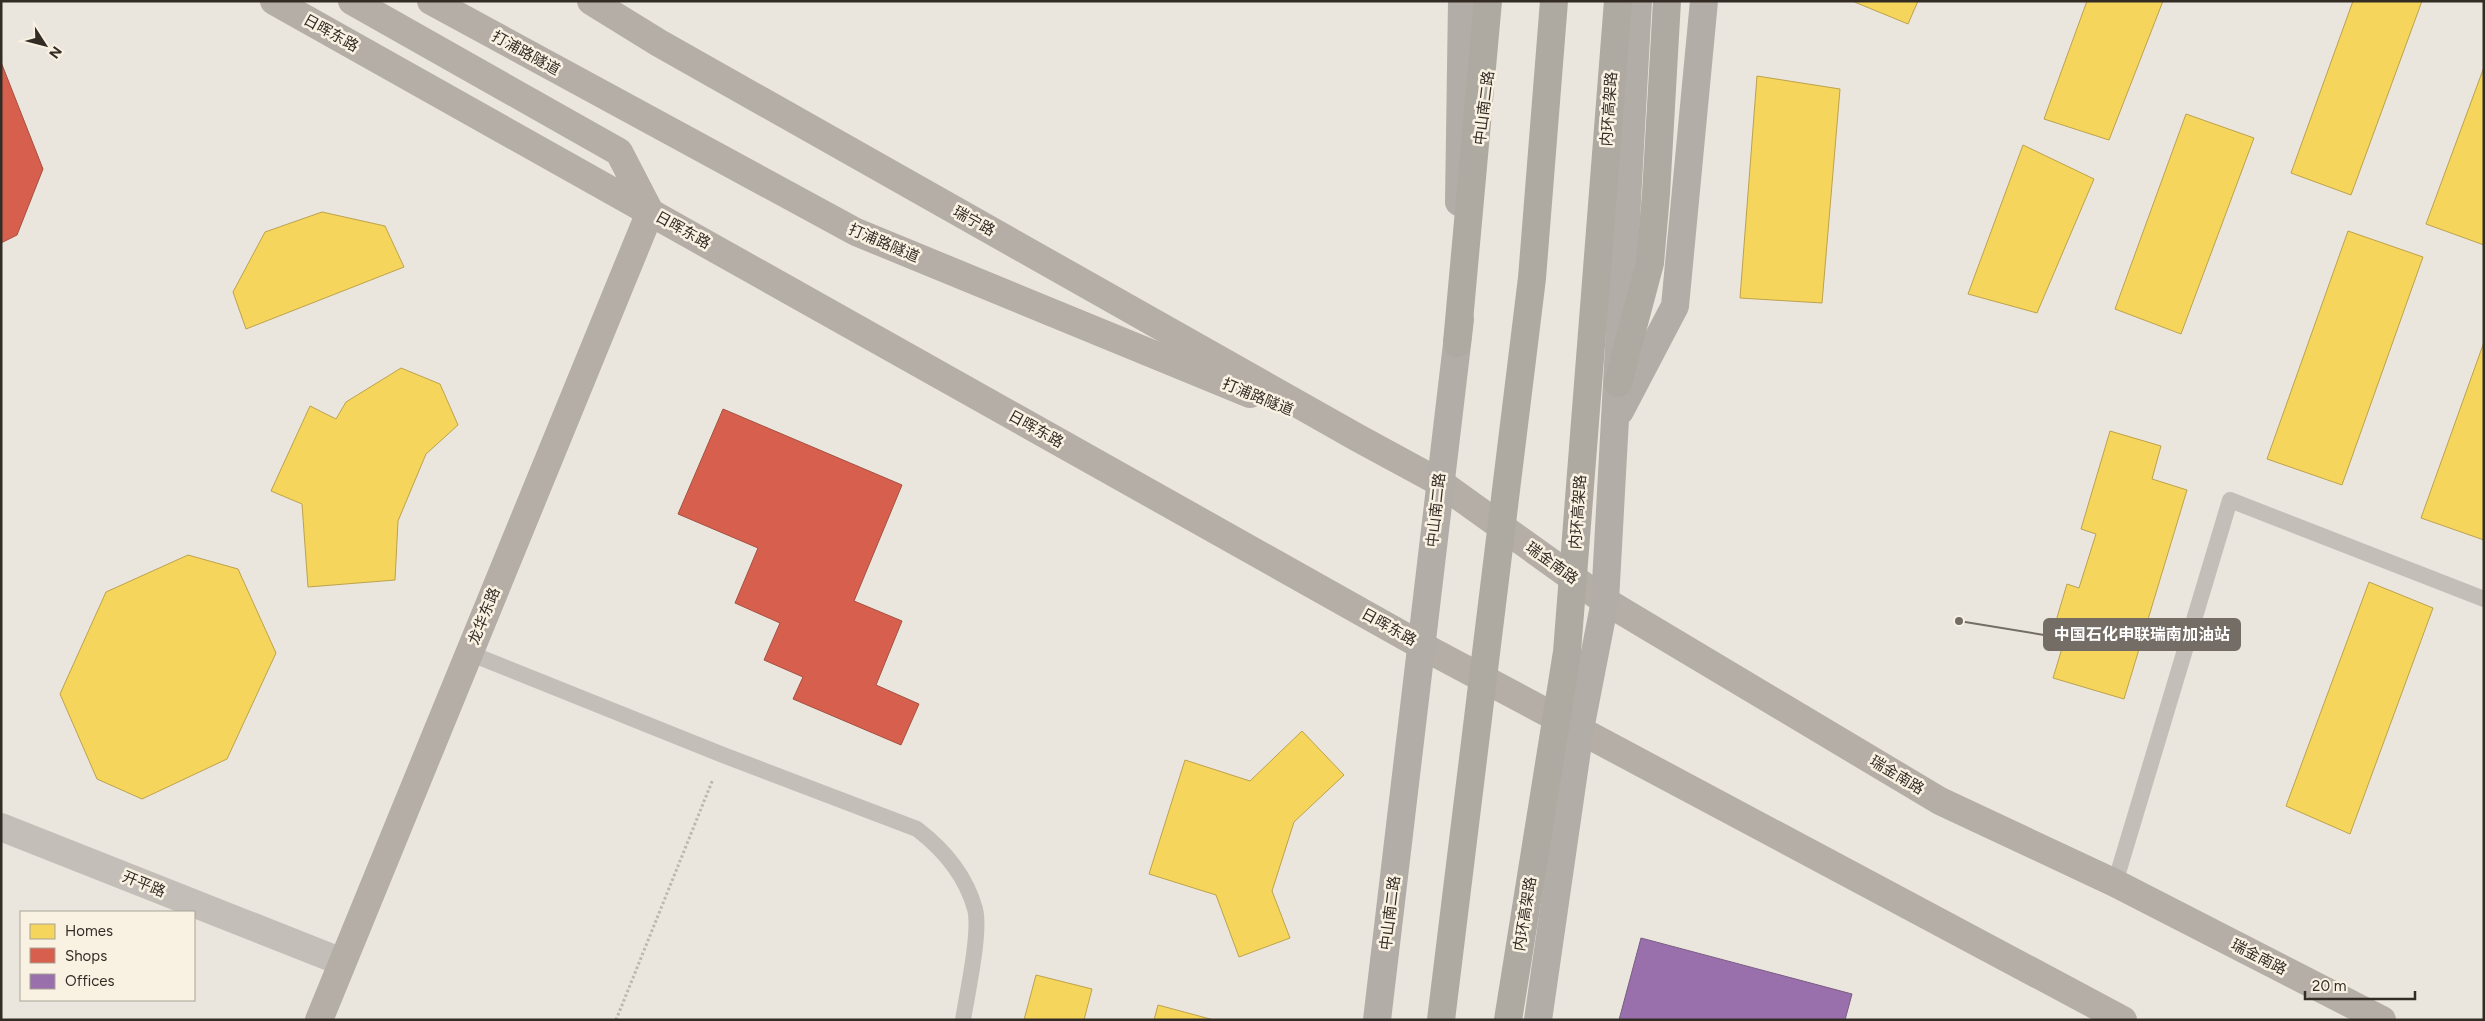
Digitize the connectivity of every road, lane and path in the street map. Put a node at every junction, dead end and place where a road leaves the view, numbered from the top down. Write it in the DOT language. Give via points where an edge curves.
graph roads {
  1 [pos="274,1"];
  2 [pos="352,1"];
  3 [pos="432,1"];
  4 [pos="591,1"];
  5 [pos="1462,1"];
  6 [pos="1488,1"];
  7 [pos="1497,1"];
  8 [pos="1554,1"];
  9 [pos="1618,1"];
  10 [pos="1638,1"];
  11 [pos="1667,1"];
  12 [pos="1704,1"];
  13 [pos="650,212"];
  14 [pos="1457,343"];
  15 [pos="1618,383"];
  16 [pos="1616,419"];
  17 [pos="1358,438"];
  18 [pos="1439,482"];
  19 [pos="2484,599"];
  20 [pos="1605,601"];
  21 [pos="1422,646"];
  22 [pos="469,653"];
  23 [pos="1580,728"];
  24 [pos="723,755"];
  25 [pos="1,827"];
  26 [pos="2114,883"];
  27 [pos="342,962"];
  28 [pos="319,1020"];
  29 [pos="616,1020"];
  30 [pos="963,1020"];
  31 [pos="1377,1020"];
  32 [pos="1441,1020"];
  33 [pos="1508,1020"];
  34 [pos="1538,1020"];
  35 [pos="2123,1020"];
  36 [pos="2382,1020"];
  1 -- 13 [label="main road, 日晖东路"];
  2 -- 13 [label="main road, 日晖东路" via="619,152"];
  3 -- 17 [label="main road, 打浦路隧道" via="856,232"];
  4 -- 17 [label="main road, 瑞宁路" via="659,43"];
  5 -- 14 [label="main road"];
  6 -- 14 [label="highway"];
  7 -- 14 [label="main road, 中山南二路"];
  8 -- 32 [label="highway, bridge" via="1532,278"];
  9 -- 33 [label="highway, 内环高架路, bridge" via="1567,652"];
  10 -- 15 [label="main road"];
  11 -- 15 [label="highway" via="1650,263"];
  12 -- 16 [label="main road" via="1675,306"];
  13 -- 21 [label="main road, 日晖东路"];
  13 -- 22 [label="main road, 龙华东路"];
  14 -- 18 [label="main road, 中山南二路"];
  15 -- 16 [label="main road"];
  16 -- 20 [label="main road"];
  17 -- 18 [label="main road"];
  18 -- 20 [label="main road, 瑞金南路"];
  18 -- 21 [label="main road, 中山南二路"];
  19 -- 26 [label="lane" via="2230,500"];
  20 -- 23 [label="main road"];
  20 -- 26 [label="main road, 瑞金南路" via="1940,801"];
  21 -- 23 [label="main road"];
  21 -- 31 [label="main road, 中山南二路"];
  22 -- 24 [label="lane"];
  22 -- 27 [label="main road, 龙华东路"];
  23 -- 34 [label="main road"];
  23 -- 35 [label="main road"];
  24 -- 29 [label="path"];
  24 -- 30 [label="lane" via="917,829 934,843 951,862 975,910 975,944"];
  25 -- 27 [label="street, 开平路"];
  26 -- 36 [label="main road, 瑞金南路"];
  27 -- 28 [label="main road, 龙华东路"];
}
